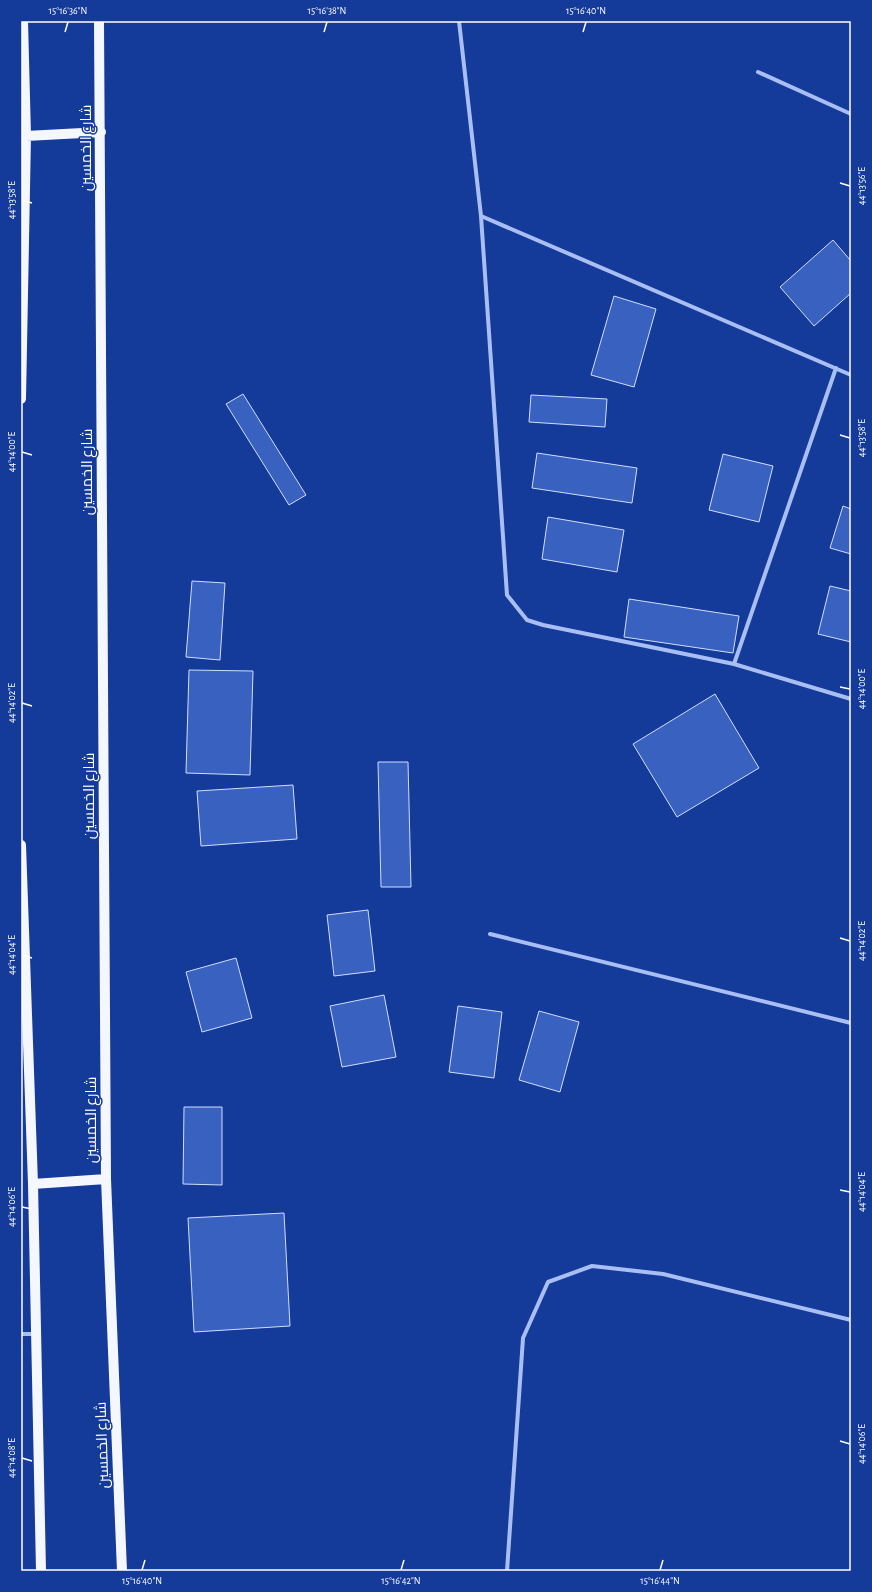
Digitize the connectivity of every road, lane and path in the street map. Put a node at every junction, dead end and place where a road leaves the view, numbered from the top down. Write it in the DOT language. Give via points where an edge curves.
graph roads {
  1 [pos="23,21"];
  2 [pos="99,21"];
  3 [pos="459,21"];
  4 [pos="758,72"];
  5 [pos="851,114"];
  6 [pos="101,132"];
  7 [pos="26,136"];
  8 [pos="481,216"];
  9 [pos="836,368"];
  10 [pos="851,375"];
  11 [pos="21,399"];
  12 [pos="734,664"];
  13 [pos="851,699"];
  14 [pos="21,845"];
  15 [pos="490,934"];
  16 [pos="851,1023"];
  17 [pos="106,1179"];
  18 [pos="33,1184"];
  19 [pos="851,1320"];
  20 [pos="21,1334"];
  21 [pos="36,1334"];
  22 [pos="41,1571"];
  23 [pos="122,1571"];
  24 [pos="507,1571"];
  1 -- 7 [label="main road"];
  2 -- 6 [label="main road, شارع الخمسين"];
  3 -- 8 [label="street"];
  4 -- 5 [label="street"];
  6 -- 7 [label="main road"];
  6 -- 17 [label="main road, شارع الخمسين"];
  7 -- 11 [label="main road"];
  8 -- 9 [label="street"];
  8 -- 12 [label="street" via="507,595 527,620 543,626"];
  9 -- 10 [label="street"];
  9 -- 12 [label="street"];
  12 -- 13 [label="street"];
  14 -- 18 [label="main road"];
  15 -- 16 [label="street"];
  17 -- 18 [label="main road"];
  17 -- 23 [label="main road, شارع الخمسين"];
  18 -- 21 [label="main road"];
  19 -- 24 [label="street" via="663,1274 592,1266 548,1282 523,1338"];
  20 -- 21 [label="street"];
  21 -- 22 [label="main road"];
}
